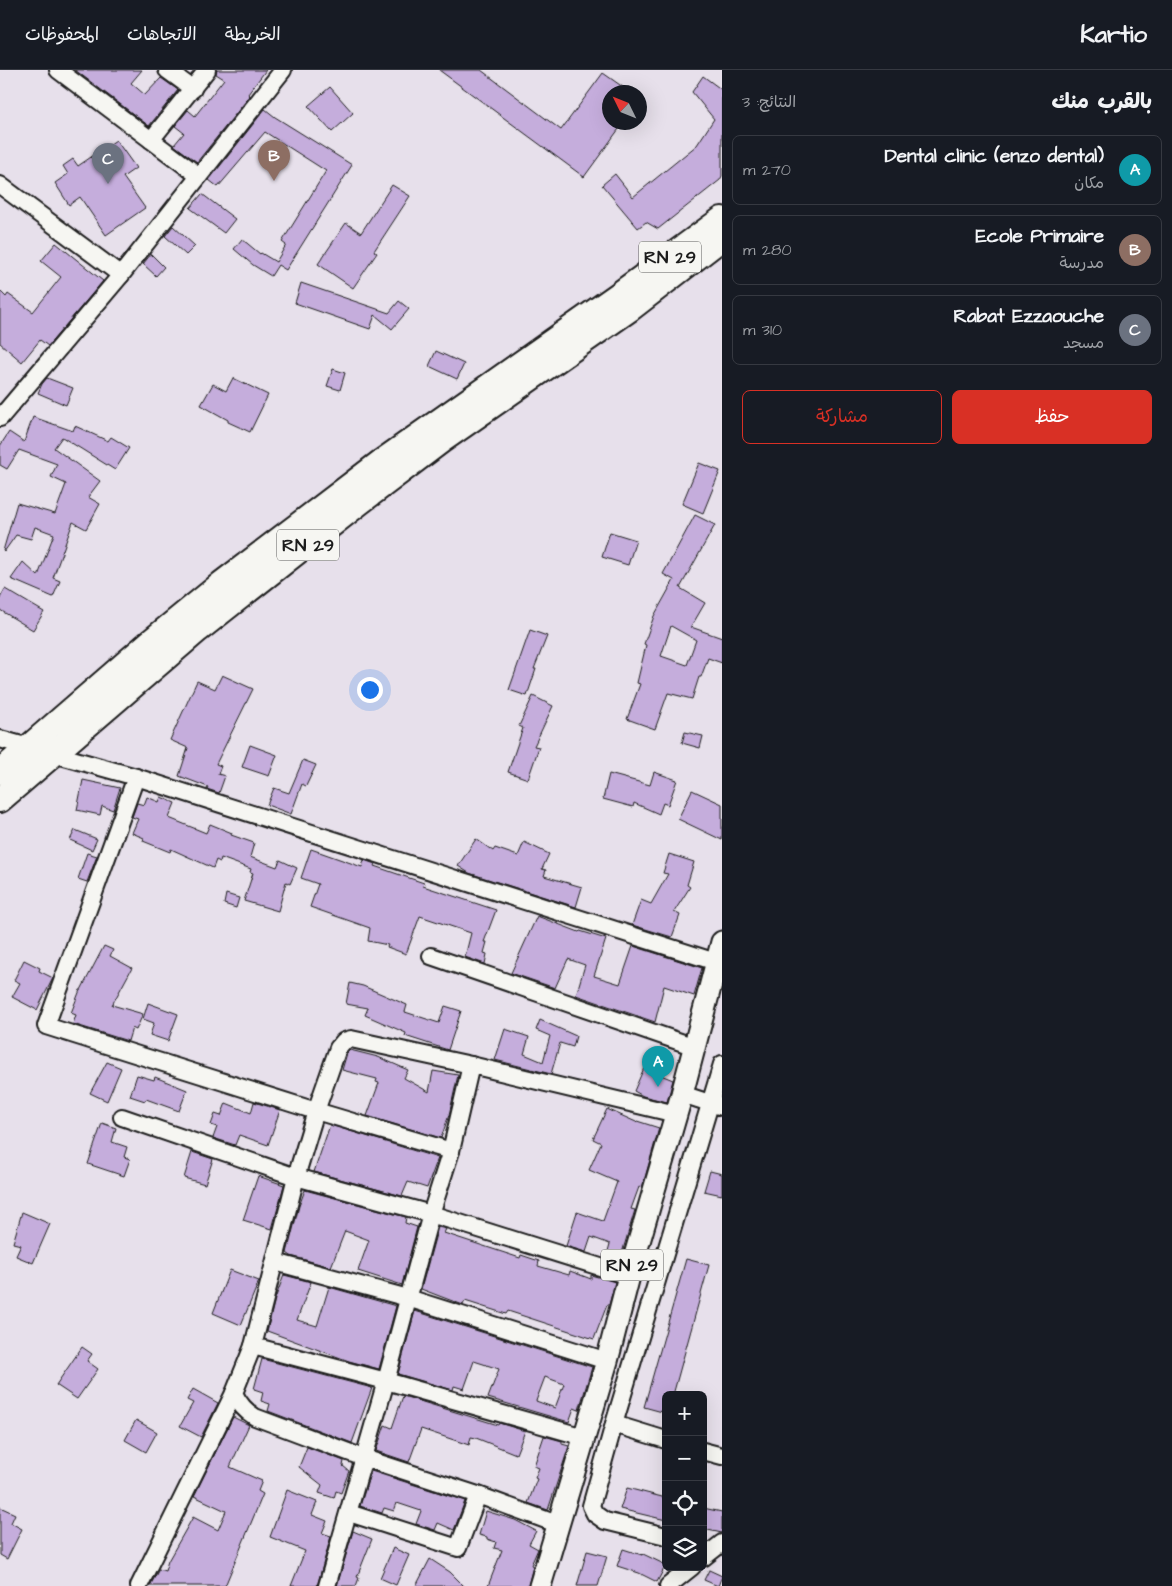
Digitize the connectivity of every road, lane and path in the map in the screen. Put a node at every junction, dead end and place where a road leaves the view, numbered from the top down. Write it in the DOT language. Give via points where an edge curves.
graph roads {
  1 [pos="58,70"];
  2 [pos="167,70"];
  3 [pos="207,70"];
  4 [pos="283,70"];
  5 [pos="192,89"];
  6 [pos="151,140"];
  7 [pos="199,176"];
  8 [pos="0,185"];
  9 [pos="722,219"];
  10 [pos="722,238"];
  11 [pos="121,275"];
  12 [pos="0,418"];
  13 [pos="0,739"];
  14 [pos="28,747"];
  15 [pos="54,753"];
  16 [pos="0,772"];
  17 [pos="136,777"];
  18 [pos="0,800"];
  19 [pos="719,952"];
  20 [pos="431,956"];
  21 [pos="695,1047"];
  22 [pos="722,1064"];
  23 [pos="471,1065"];
  24 [pos="682,1094"];
  25 [pos="716,1105"];
  26 [pos="316,1111"];
  27 [pos="676,1114"];
  28 [pos="122,1117"];
  29 [pos="451,1151"];
  30 [pos="296,1178"];
  31 [pos="431,1214"];
  32 [pos="275,1262"];
  33 [pos="629,1276"];
  34 [pos="408,1298"];
  35 [pos="253,1346"];
  36 [pos="606,1361"];
  37 [pos="386,1381"];
  38 [pos="234,1393"];
  39 [pos="614,1424"];
  40 [pos="584,1437"];
  41 [pos="662,1439"];
  42 [pos="707,1452"];
  43 [pos="722,1456"];
  44 [pos="364,1458"];
  45 [pos="478,1495"];
  46 [pos="349,1513"];
  47 [pos="558,1524"];
  48 [pos="662,1535"];
  49 [pos="687,1571"];
  50 [pos="671,1585"];
  51 [pos="140,1586"];
  52 [pos="327,1586"];
  53 [pos="540,1586"];
  1 -- 6 [label="street"];
  2 -- 5 [label="street"];
  3 -- 5 [label="street"];
  4 -- 7 [label="street"];
  5 -- 6 [label="street"];
  6 -- 7 [label="street"];
  7 -- 11 [label="street"];
  8 -- 11 [label="street"];
  9 -- 14 [label="highway, RN 29" via="320,508 150,642"];
  10 -- 15 [label="highway, RN 29" via="630,309 359,503 198,630"];
  11 -- 12 [label="street"];
  13 -- 14 [label="street"];
  14 -- 15 [label="street"];
  14 -- 16 [label="highway, RN 29"];
  15 -- 17 [label="street"];
  15 -- 18 [label="highway, RN 29"];
  17 -- 19 [label="street"];
  17 -- 26 [label="street" via="46,1026"];
  19 -- 21 [label="main road, RN 29"];
  20 -- 21 [label="street"];
  21 -- 24 [label="main road, RN 29"];
  22 -- 25 [label="street"];
  23 -- 26 [label="street" via="351,1039 344,1041 338,1048"];
  23 -- 27 [label="street"];
  23 -- 29 [label="street"];
  24 -- 25 [label="street"];
  24 -- 27 [label="main road, RN 29"];
  25 -- 39 [label="street"];
  26 -- 29 [label="street"];
  26 -- 30 [label="street"];
  27 -- 33 [label="main road, RN 29"];
  28 -- 30 [label="street"];
  29 -- 31 [label="street"];
  30 -- 31 [label="street"];
  30 -- 32 [label="street"];
  31 -- 33 [label="street"];
  31 -- 34 [label="street"];
  32 -- 34 [label="street"];
  32 -- 35 [label="street"];
  33 -- 36 [label="main road, RN 29"];
  34 -- 36 [label="street"];
  34 -- 37 [label="street"];
  35 -- 37 [label="street"];
  35 -- 38 [label="street"];
  36 -- 40 [label="main road, RN 29"];
  37 -- 40 [label="street"];
  37 -- 44 [label="street"];
  38 -- 44 [label="street" via="246,1412 255,1417"];
  38 -- 51 [label="street"];
  39 -- 41 [label="street"];
  39 -- 48 [label="street" via="591,1506 595,1514 605,1521"];
  40 -- 47 [label="main road, RN 29"];
  42 -- 43 [label="street"];
  44 -- 45 [label="street"];
  44 -- 46 [label="street"];
  45 -- 46 [label="street" via="458,1548"];
  45 -- 47 [label="street"];
  46 -- 52 [label="street"];
  47 -- 53 [label="main road, RN 29"];
  49 -- 50 [label="street"];
}
